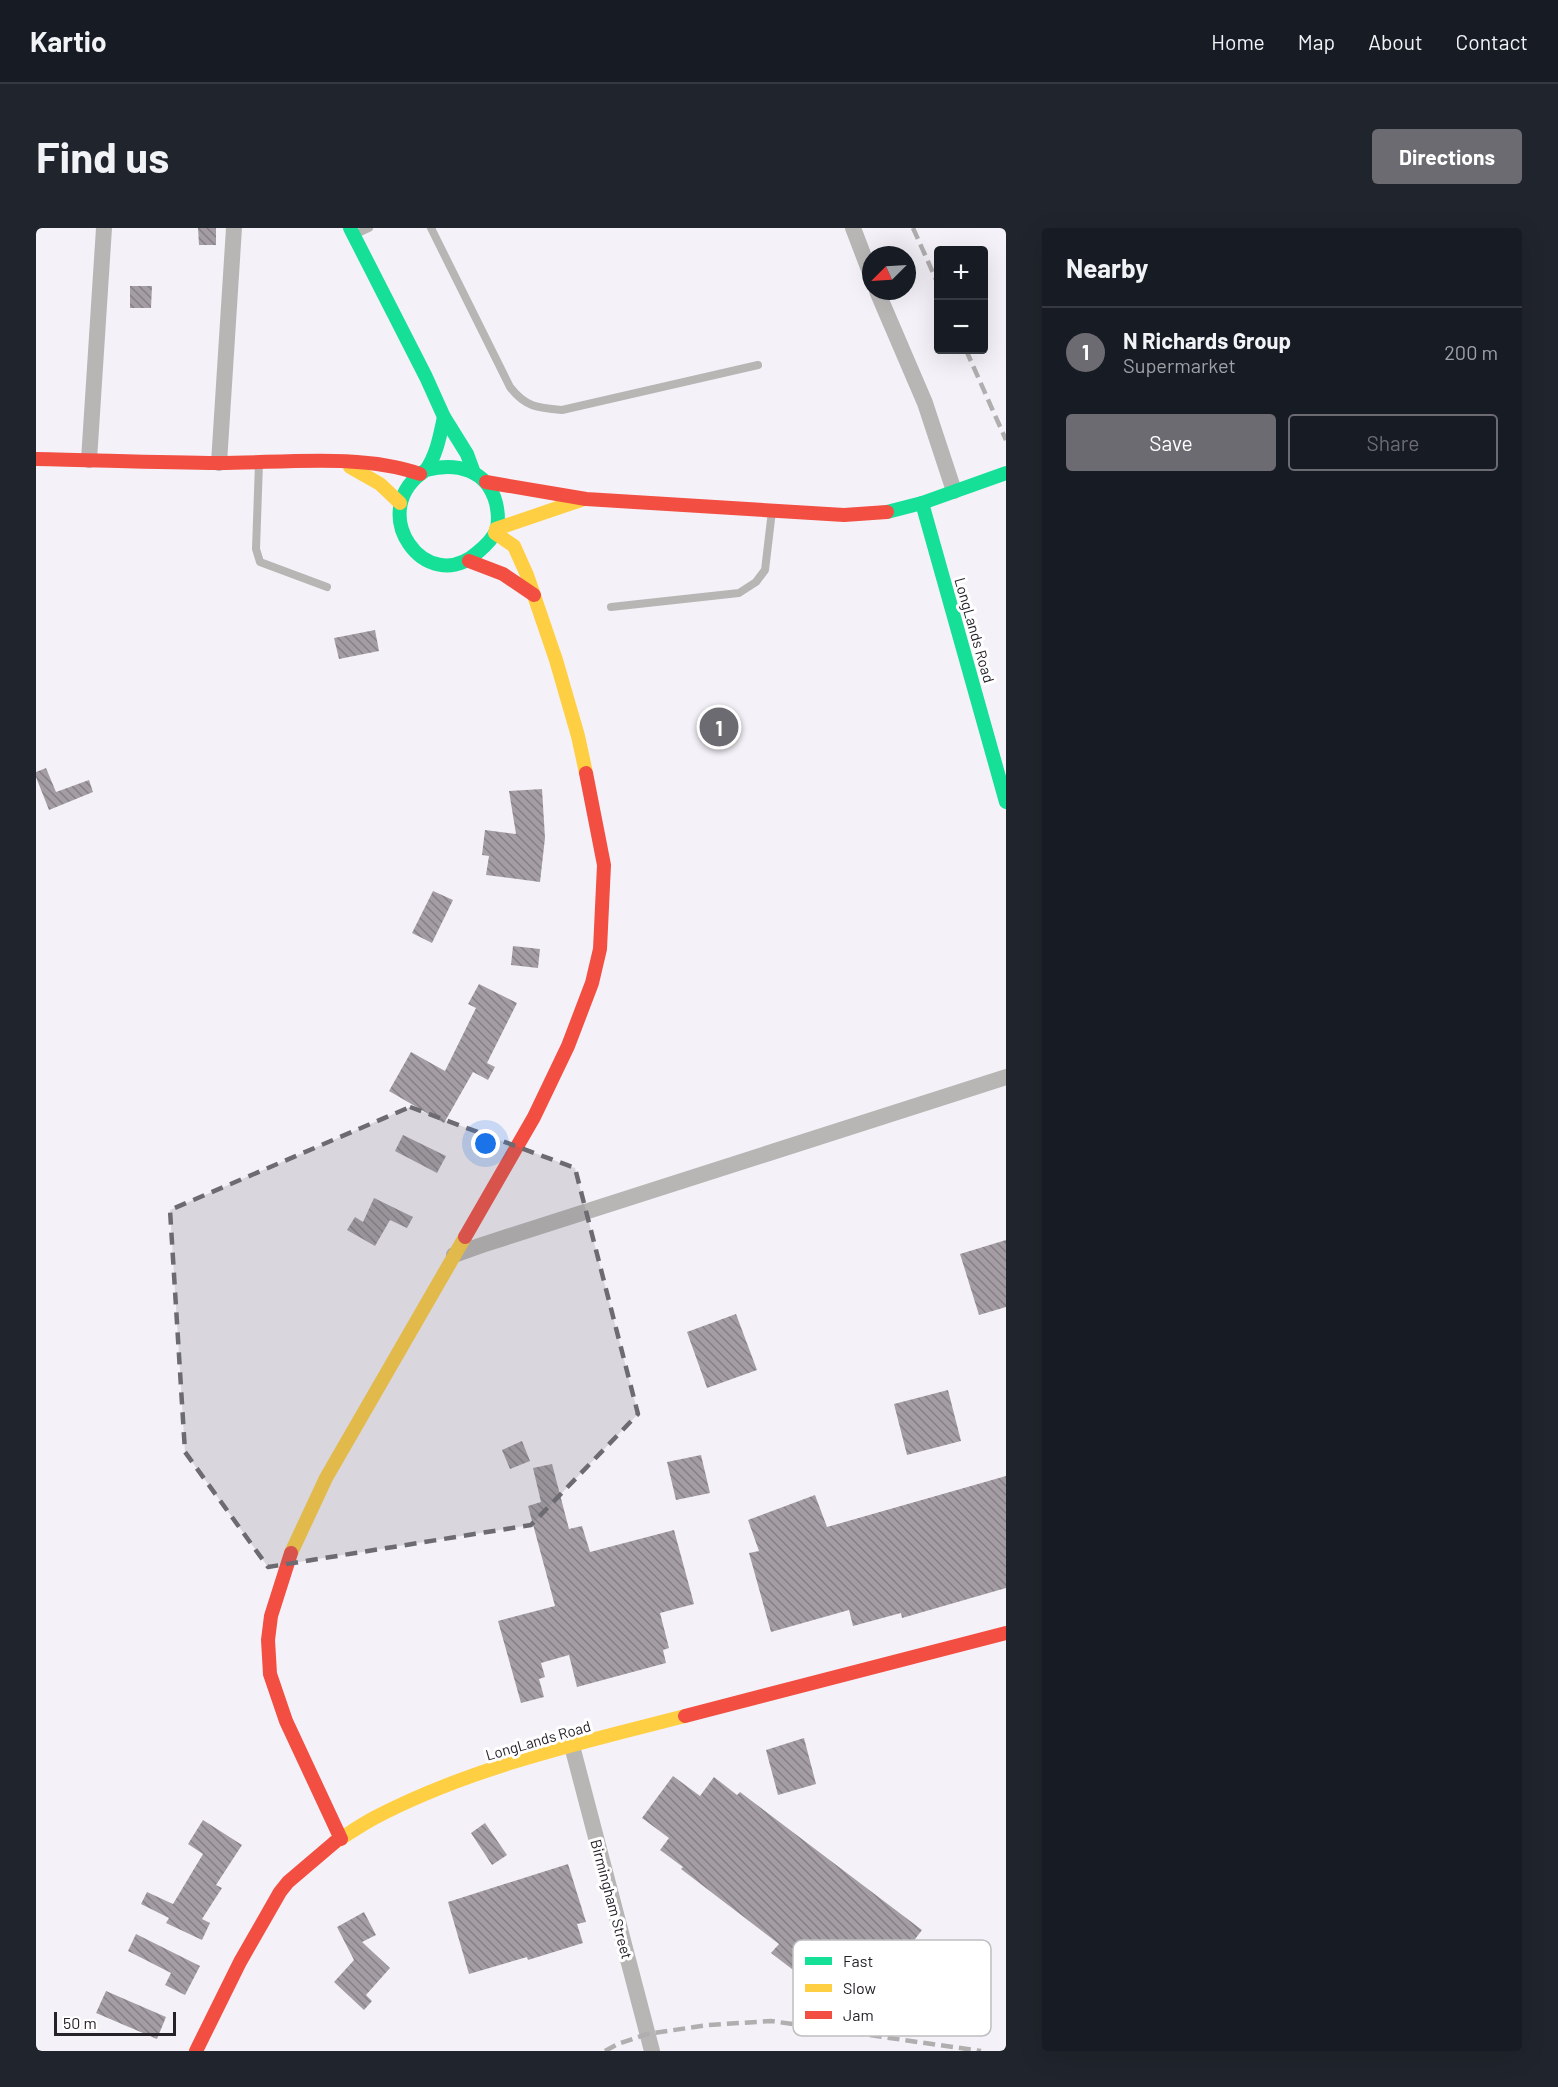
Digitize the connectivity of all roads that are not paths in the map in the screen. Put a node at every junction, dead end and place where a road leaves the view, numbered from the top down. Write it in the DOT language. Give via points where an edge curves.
graph roads {
  1 [pos="104,228"];
  2 [pos="234,228"];
  3 [pos="369,228"];
  4 [pos="431,228"];
  5 [pos="853,228"];
  6 [pos="352,231"];
  7 [pos="862,252"];
  8 [pos="881,300"];
  9 [pos="758,365"];
  10 [pos="444,417"];
  11 [pos="36,459"];
  12 [pos="89,460"];
  13 [pos="341,461"];
  14 [pos="219,463"];
  15 [pos="259,463"];
  16 [pos="423,472"];
  17 [pos="474,473"];
  18 [pos="1006,473"];
  19 [pos="486,482"];
  20 [pos="954,491"];
  21 [pos="586,499"];
  22 [pos="400,503"];
  23 [pos="922,503"];
  24 [pos="772,511"];
  25 [pos="495,531"];
  26 [pos="469,561"];
  27 [pos="327,587"];
  28 [pos="534,595"];
  29 [pos="611,608"];
  30 [pos="1006,802"];
  31 [pos="1006,1077"];
  32 [pos="454,1256"];
  33 [pos="1006,1633"];
  34 [pos="572,1746"];
  35 [pos="341,1839"];
  36 [pos="195,2051"];
  37 [pos="652,2051"];
  1 -- 12 [label="street"];
  2 -- 14 [label="street"];
  3 -- 6 [label="lane"];
  4 -- 9 [label="lane" via="519,399 542,408 562,410"];
  5 -- 7 [label="street"];
  6 -- 10 [label="street"];
  8 -- 20 [label="street" via="925,403"];
  10 -- 16 [label="street" via="437,445"];
  10 -- 17 [label="street"];
  11 -- 12 [label="street"];
  12 -- 14 [label="street"];
  13 -- 15 [label="street"];
  13 -- 16 [label="street"];
  13 -- 22 [label="street" via="380,484"];
  14 -- 15 [label="street"];
  15 -- 27 [label="lane" via="256,549 260,562"];
  16 -- 17 [label="street" via="442,466"];
  16 -- 22 [label="street" via="407,487"];
  17 -- 19 [label="street"];
  18 -- 20 [label="street"];
  19 -- 21 [label="street"];
  19 -- 25 [label="street" via="497,509"];
  20 -- 23 [label="street"];
  21 -- 24 [label="street"];
  21 -- 25 [label="street"];
  22 -- 26 [label="street" via="399,522 405,540 416,554 451,566"];
  23 -- 24 [label="street" via="885,513"];
  23 -- 30 [label="street, LongLands Road"];
  24 -- 29 [label="lane" via="765,570 756,582 739,593"];
  25 -- 26 [label="street" via="481,552"];
  25 -- 28 [label="street" via="514,546"];
  26 -- 28 [label="street" via="491,567"];
  28 -- 32 [label="street" via="578,736 596,817 604,865 600,949 592,983 568,1046 534,1117"];
  31 -- 32 [label="street"];
  32 -- 35 [label="street" via="298,1534 269,1627 268,1660 283,1717"];
  33 -- 34 [label="street, LongLands Road"];
  34 -- 35 [label="street, LongLands Road" via="418,1798"];
  34 -- 37 [label="street, Birmingham Street"];
  35 -- 36 [label="street, LongLands Road" via="287,1884 254,1934"];
}
